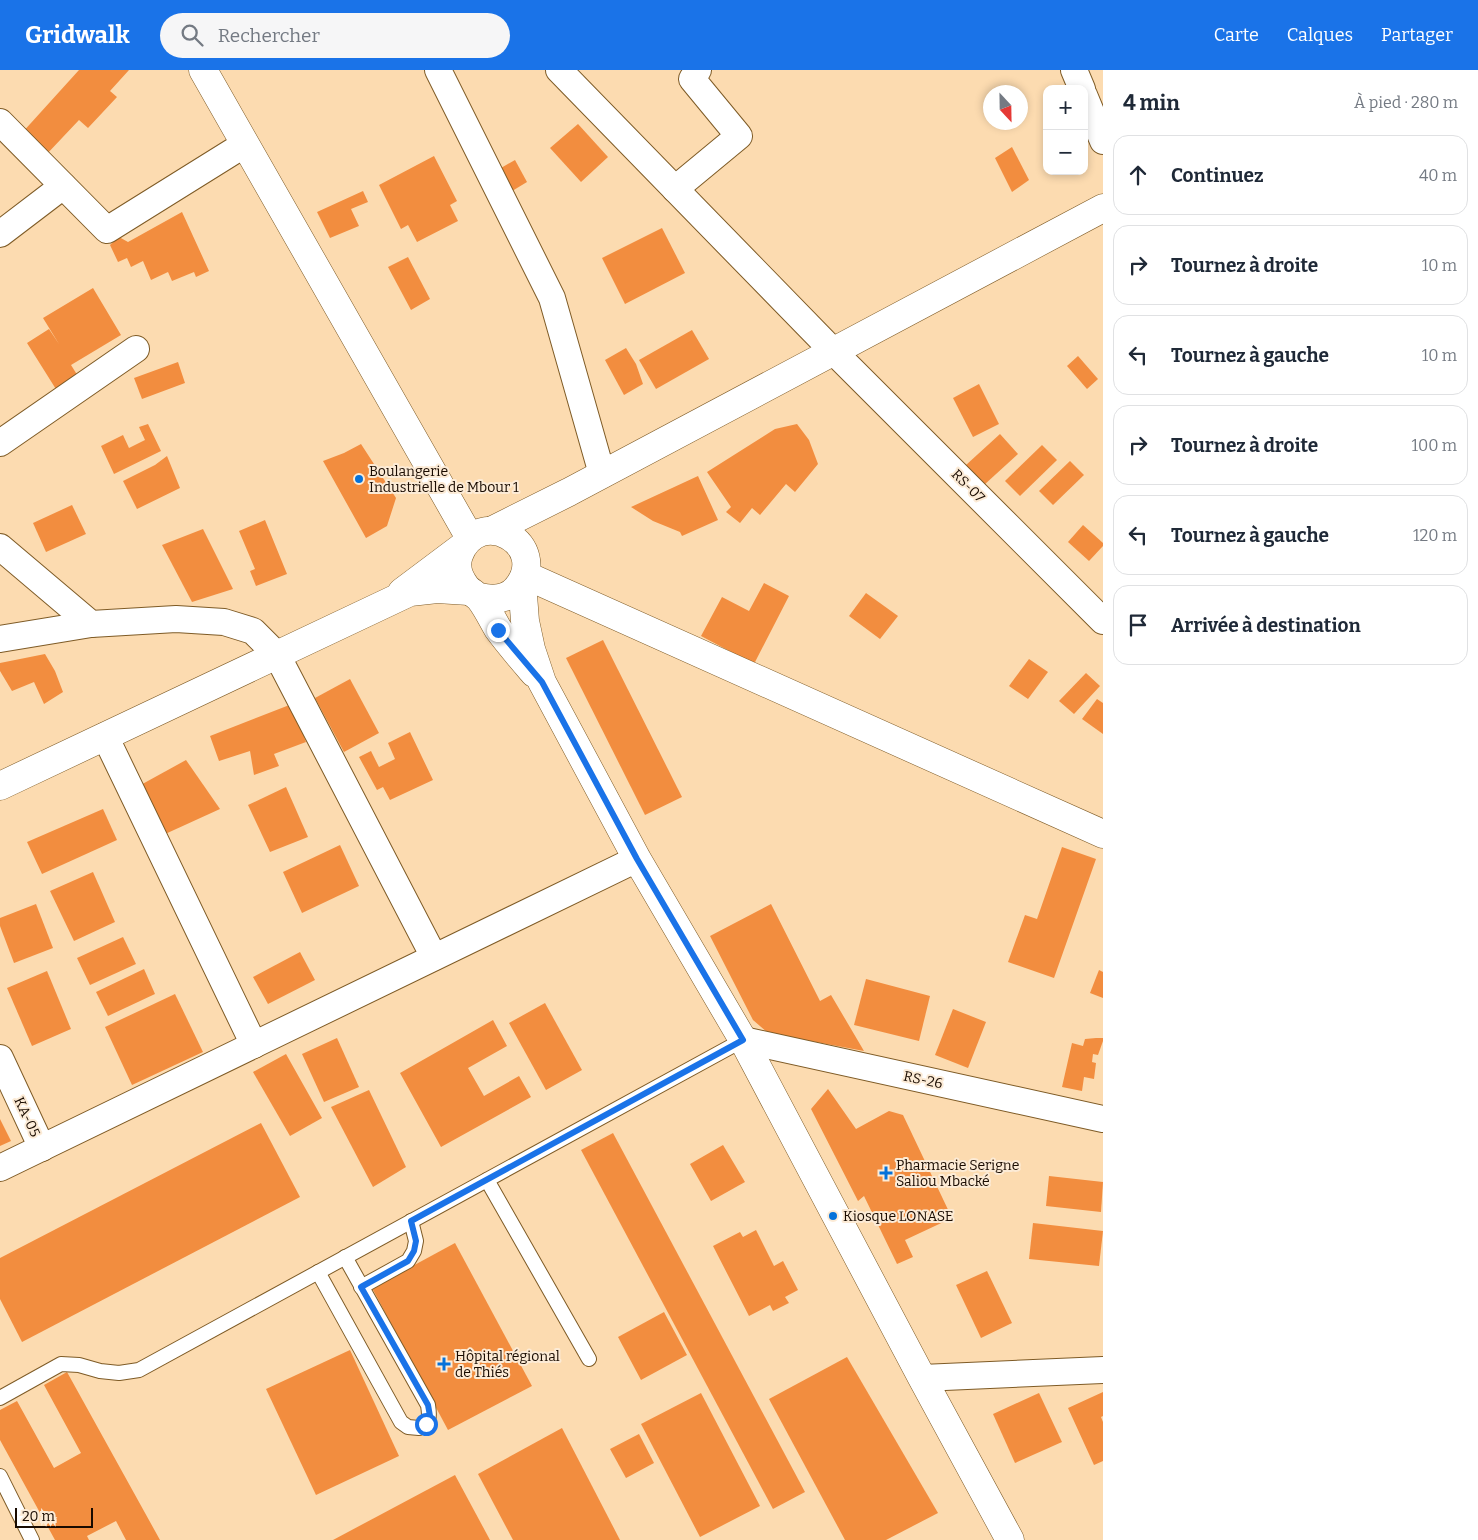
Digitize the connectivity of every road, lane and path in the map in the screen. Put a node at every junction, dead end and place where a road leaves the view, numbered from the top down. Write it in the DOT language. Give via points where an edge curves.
graph roads {
  1 [pos="203,70"];
  2 [pos="438,70"];
  3 [pos="559,70"];
  4 [pos="698,70"];
  5 [pos="1074,70"];
  6 [pos="1080,85"];
  7 [pos="1088,105"];
  8 [pos="0,122"];
  9 [pos="1103,141"];
  10 [pos="245,144"];
  11 [pos="63,186"];
  12 [pos="675,189"];
  13 [pos="1103,208"];
  14 [pos="0,234"];
  15 [pos="136,349"];
  16 [pos="833,351"];
  17 [pos="0,443"];
  18 [pos="602,474"];
  19 [pos="569,492"];
  20 [pos="475,538"];
  21 [pos="0,547"];
  22 [pos="525,575"];
  23 [pos="474,594"];
  24 [pos="389,602"];
  25 [pos="1103,621"];
  26 [pos="91,624"];
  27 [pos="0,639"];
  28 [pos="277,655"];
  29 [pos="542,682"];
  30 [pos="106,736"];
  31 [pos="0,786"];
  32 [pos="1103,834"];
  33 [pos="637,859"];
  34 [pos="434,957"];
  35 [pos="743,1040"];
  36 [pos="254,1045"];
  37 [pos="0,1058"];
  38 [pos="1103,1119"];
  39 [pos="42,1148"];
  40 [pos="0,1168"];
  41 [pos="487,1180"];
  42 [pos="411,1221"];
  43 [pos="344,1257"];
  44 [pos="318,1272"];
  45 [pos="361,1287"];
  46 [pos="589,1359"];
  47 [pos="1103,1370"];
  48 [pos="922,1378"];
  49 [pos="0,1398"];
  50 [pos="0,1476"];
  51 [pos="32,1540"];
  52 [pos="1010,1540"];
  1 -- 10 [label="main road"];
  2 -- 18 [label="street" via="552,298"];
  3 -- 12 [label="street, RS-07"];
  4 -- 12 [label="street" via="692,79 739,136"];
  5 -- 6 [label="street"];
  7 -- 9 [label="street"];
  8 -- 11 [label="street"];
  10 -- 11 [label="street" via="107,230"];
  10 -- 20 [label="main road"];
  11 -- 14 [label="street"];
  12 -- 16 [label="street, RS-07"];
  13 -- 16 [label="main road"];
  15 -- 17 [label="street"];
  16 -- 18 [label="main road"];
  16 -- 25 [label="street, RS-07"];
  18 -- 19 [label="main road"];
  19 -- 20 [label="main road"];
  19 -- 22 [label="main road" via="542,520 532,540"];
  20 -- 22 [label="main road" via="504,533 514,538 526,557"];
  20 -- 23 [label="main road" via="458,558 461,581"];
  20 -- 24 [label="main road"];
  21 -- 26 [label="street"];
  22 -- 23 [label="main road" via="514,591 504,598 491,600"];
  22 -- 29 [label="main road" via="525,621"];
  22 -- 32 [label="main road"];
  23 -- 24 [label="main road" via="437,589 410,592"];
  23 -- 29 [label="main road" via="498,630"];
  24 -- 28 [label="main road"];
  26 -- 27 [label="street"];
  26 -- 28 [label="street" via="176,619 224,622 253,631"];
  28 -- 30 [label="main road"];
  28 -- 34 [label="street"];
  29 -- 33 [label="main road"];
  30 -- 31 [label="main road"];
  30 -- 36 [label="street"];
  33 -- 34 [label="street"];
  33 -- 35 [label="main road"];
  34 -- 36 [label="street"];
  35 -- 38 [label="street, RS-26"];
  35 -- 41 [label="lane"];
  35 -- 48 [label="main road"];
  36 -- 39 [label="street"];
  37 -- 39 [label="street, KA-05"];
  39 -- 40 [label="street"];
  41 -- 42 [label="lane"];
  41 -- 46 [label="lane"];
  42 -- 43 [label="lane"];
  42 -- 45 [label="lane" via="416,1241 408,1261"];
  43 -- 44 [label="lane"];
  43 -- 45 [label="lane"];
  44 -- 45 [label="lane" via="401,1422 408,1427 419,1428 430,1416 428,1405"];
  44 -- 49 [label="lane" via="138,1370 100,1372 79,1365 61,1364"];
  47 -- 48 [label="street"];
  48 -- 52 [label="main road"];
  50 -- 51 [label="lane"];
}
